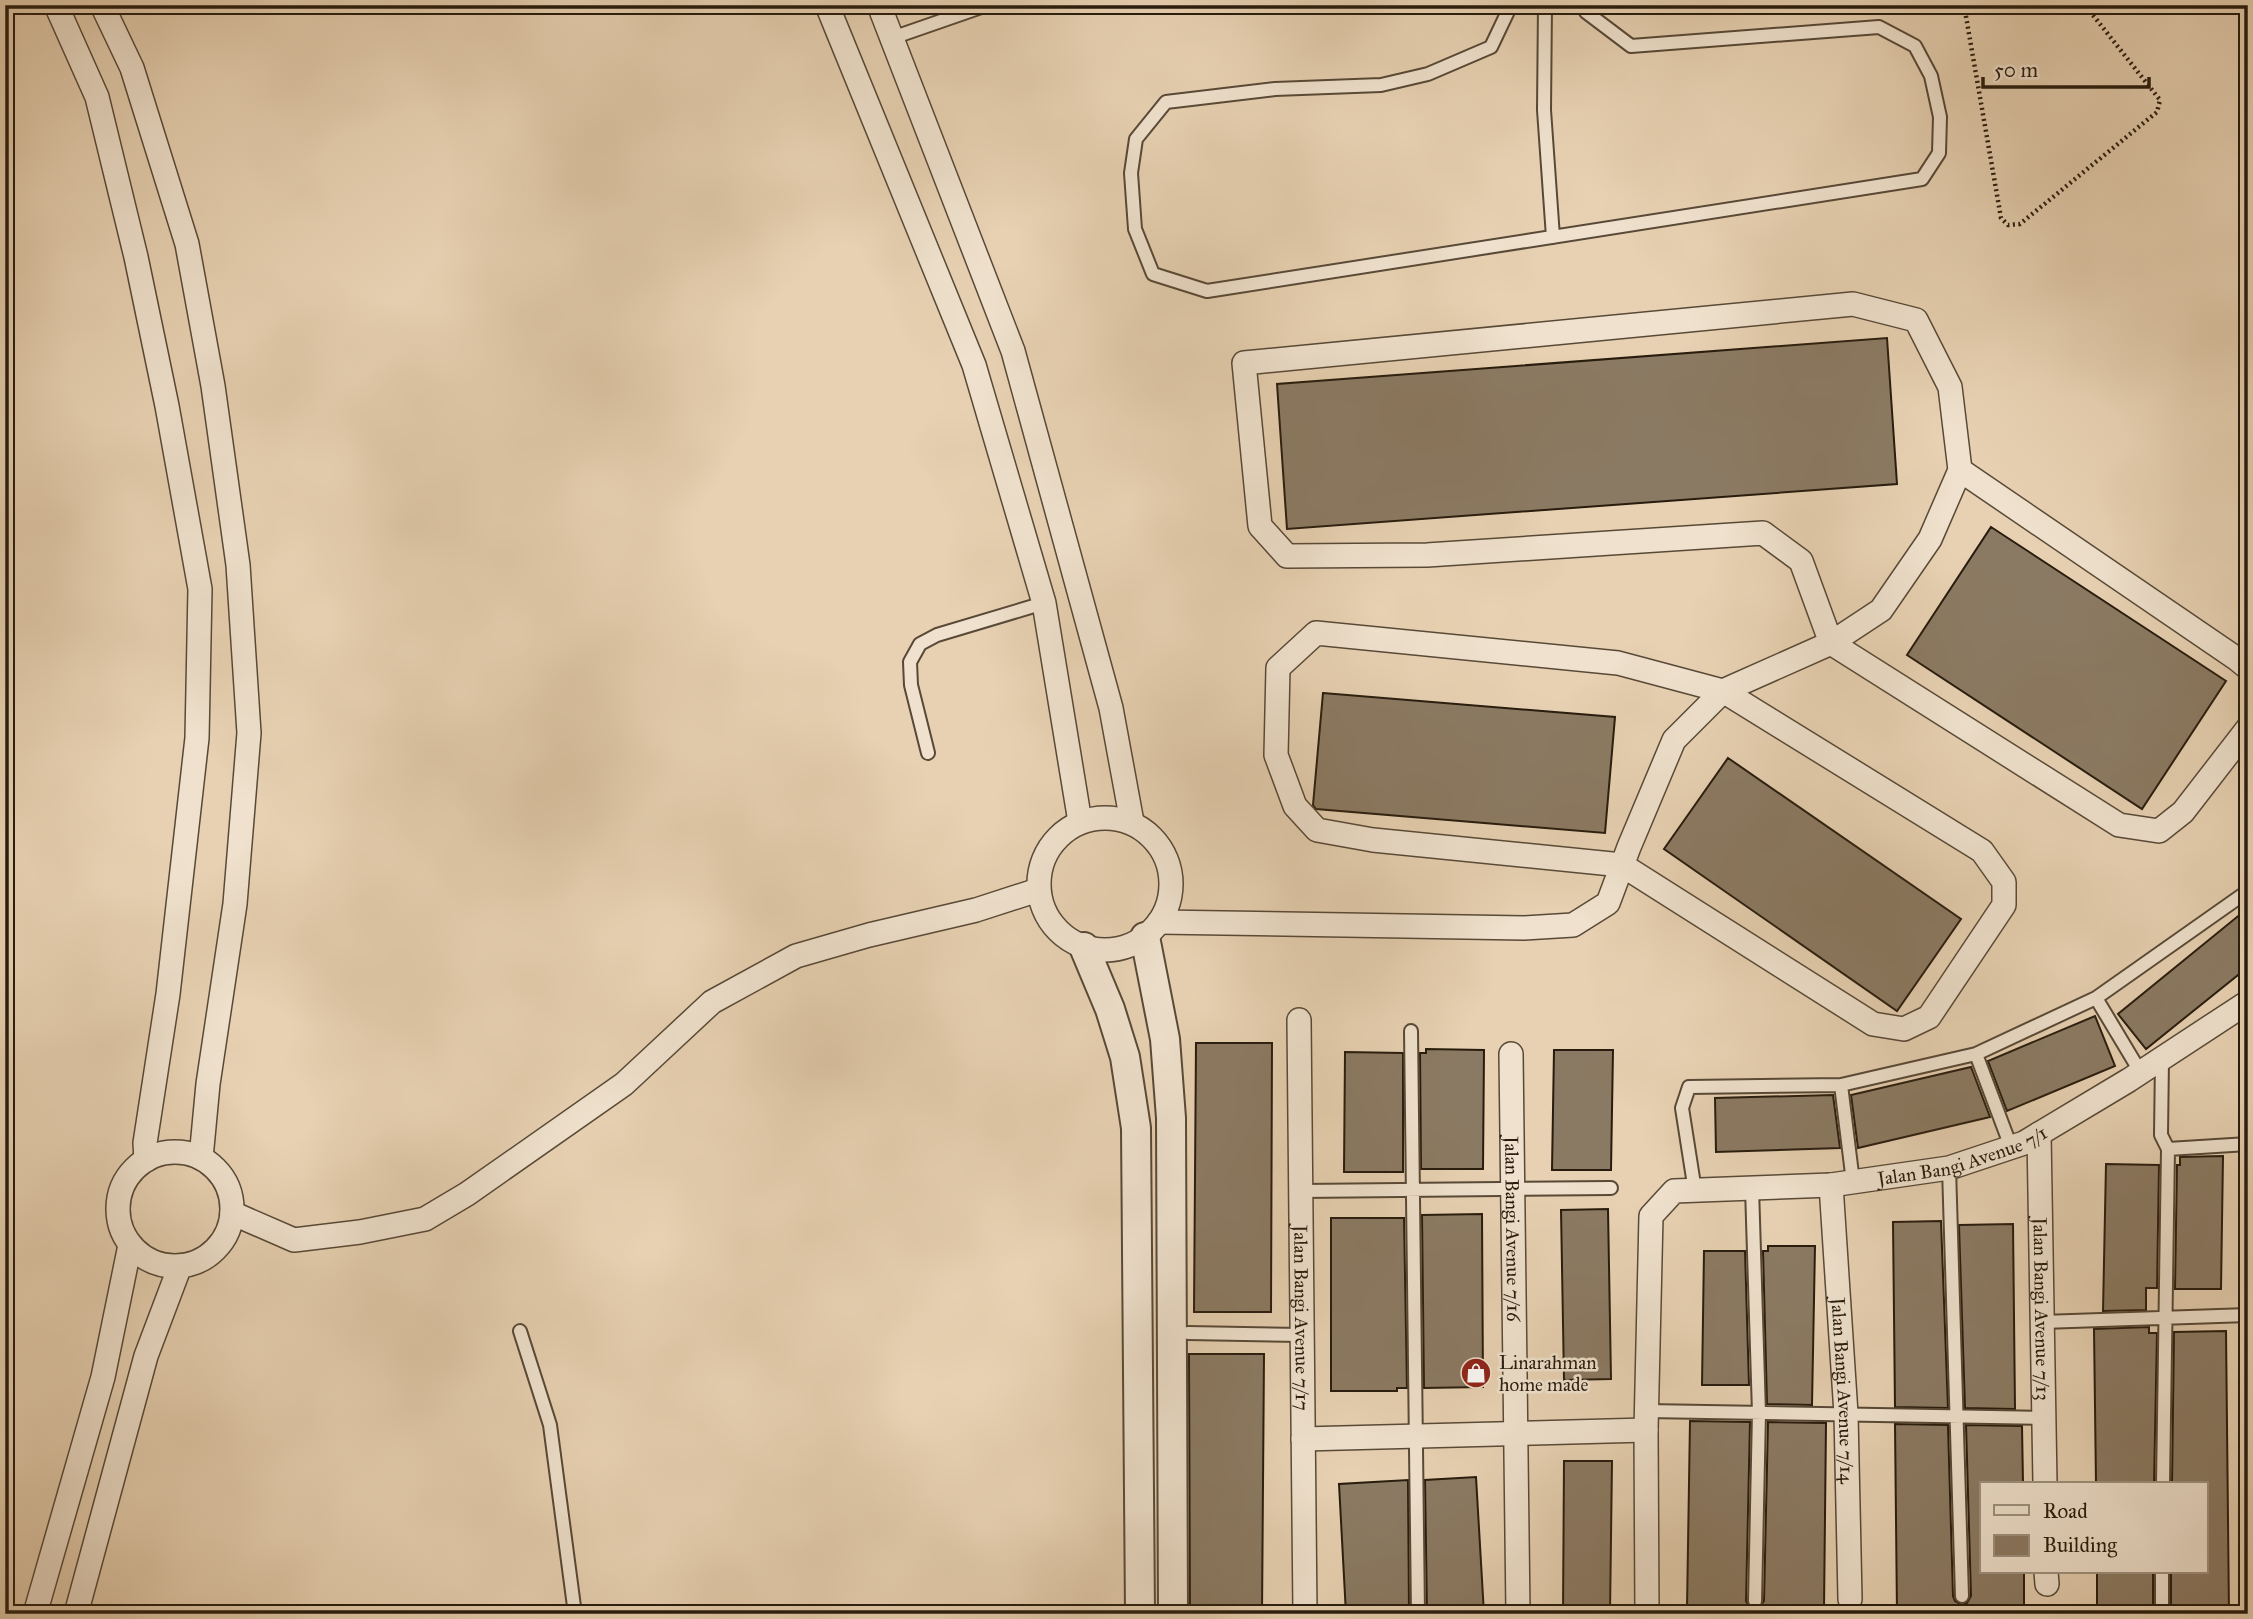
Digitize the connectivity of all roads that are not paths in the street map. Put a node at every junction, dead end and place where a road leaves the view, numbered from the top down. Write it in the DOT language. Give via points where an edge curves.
graph roads {
  1 [pos="56,5"];
  2 [pos="102,5"];
  3 [pos="827,5"];
  4 [pos="879,5"];
  5 [pos="987,5"];
  6 [pos="1510,5"];
  7 [pos="1545,5"];
  8 [pos="1582,5"];
  9 [pos="892,38"];
  10 [pos="1553,237"];
  11 [pos="1960,470"];
  12 [pos="1044,603"];
  13 [pos="1831,643"];
  14 [pos="2248,668"];
  15 [pos="1723,691"];
  16 [pos="2248,728"];
  17 [pos="928,753"];
  18 [pos="1080,822"];
  19 [pos="1132,822"];
  20 [pos="1622,865"];
  21 [pos="1038,890"];
  22 [pos="2248,891"];
  23 [pos="1152,930"];
  24 [pos="1084,947"];
  25 [pos="2096,998"];
  26 [pos="2248,1002"];
  27 [pos="1299,1020"];
  28 [pos="1411,1031"];
  29 [pos="1511,1054"];
  30 [pos="1976,1055"];
  31 [pos="2162,1059"];
  32 [pos="2141,1073"];
  33 [pos="1841,1085"];
  34 [pos="2039,1134"];
  35 [pos="2248,1144"];
  36 [pos="2011,1147"];
  37 [pos="2168,1149"];
  38 [pos="201,1158"];
  39 [pos="146,1160"];
  40 [pos="1949,1168"];
  41 [pos="1842,1184"];
  42 [pos="1611,1188"];
  43 [pos="1752,1188"];
  44 [pos="1513,1189"];
  45 [pos="1413,1190"];
  46 [pos="1301,1191"];
  47 [pos="1695,1191"];
  48 [pos="232,1213"];
  49 [pos="130,1245"];
  50 [pos="180,1266"];
  51 [pos="2248,1315"];
  52 [pos="2164,1318"];
  53 [pos="2042,1322"];
  54 [pos="520,1331"];
  55 [pos="1188,1333"];
  56 [pos="1302,1335"];
  57 [pos="1759,1413"];
  58 [pos="1846,1415"];
  59 [pos="1958,1416"];
  60 [pos="2044,1418"];
  61 [pos="1646,1421"];
  62 [pos="1515,1433"];
  63 [pos="1416,1436"];
  64 [pos="1303,1439"];
  65 [pos="2045,1482"];
  66 [pos="2163,1482"];
  67 [pos="2162,1574"];
  68 [pos="1962,1596"];
  69 [pos="1850,1598"];
  70 [pos="1755,1601"];
  71 [pos="35,1614"];
  72 [pos="76,1614"];
  73 [pos="575,1614"];
  74 [pos="1140,1614"];
  75 [pos="1173,1614"];
  76 [pos="1305,1614"];
  77 [pos="1418,1614"];
  78 [pos="1518,1614"];
  79 [pos="1647,1614"];
  80 [pos="2162,1614"];
  1 -- 39 [label="street" via="97,97 136,257 200,589 197,738"];
  2 -- 38 [label="street" via="132,68 187,244 214,386 238,565 249,733 235,904"];
  3 -- 12 [label="street" via="974,365"];
  4 -- 9 [label="street"];
  5 -- 9 [label="lane"];
  6 -- 10 [label="lane" via="1491,47 1428,74 1381,85 1275,89 1166,102 1136,139 1131,173 1135,229 1153,274 1207,291"];
  7 -- 10 [label="lane" via="1544,110"];
  8 -- 10 [label="lane" via="1630,47 1879,27 1915,46 1931,76 1940,117 1939,153 1922,179"];
  9 -- 19 [label="street" via="1013,351 1111,708"];
  11 -- 13 [label="street" via="1930,538 1881,610"];
  11 -- 13 [label="street" via="1950,387 1916,320 1853,304 1244,363 1261,526 1287,556 1427,555 1763,533 1801,561"];
  11 -- 14 [label="street"];
  12 -- 17 [label="lane" via="920,644 910,662 911,685"];
  12 -- 18 [label="street"];
  13 -- 15 [label="street"];
  13 -- 16 [label="street" via="2119,825 2159,831 2183,812"];
  15 -- 20 [label="street" via="1674,740"];
  15 -- 20 [label="street" via="1982,850 2004,882 2004,905 1929,1017 1904,1029 1872,1024"];
  15 -- 20 [label="street" via="1618,663 1316,633 1278,668 1276,755 1295,806 1317,830 1373,841"];
  18 -- 19 [label="street" via="1106,817"];
  18 -- 21 [label="street" via="1052,842 1039,873"];
  19 -- 23 [label="street" via="1152,836 1172,877 1170,901"];
  20 -- 23 [label="street" via="1608,903 1573,925"];
  21 -- 24 [label="street" via="1052,926"];
  21 -- 48 [label="street" via="796,956 712,1002 624,1084 425,1219 294,1240"];
  22 -- 25 [label="lane"];
  23 -- 24 [label="street" via="1131,946 1115,950"];
  23 -- 75 [label="street" via="1171,1118"];
  24 -- 74 [label="street" via="1125,1056 1136,1128"];
  25 -- 30 [label="lane"];
  25 -- 32 [label="lane"];
  26 -- 31 [label="street, Jalan Bangi Avenue 7/1"];
  27 -- 46 [label="street, Jalan Bangi Avenue 7/17"];
  28 -- 45 [label="lane"];
  29 -- 44 [label="street, Jalan Bangi Avenue 7/16"];
  30 -- 33 [label="lane"];
  30 -- 36 [label="lane"];
  31 -- 32 [label="street, Jalan Bangi Avenue 7/1"];
  31 -- 37 [label="lane" via="2161,1135"];
  32 -- 34 [label="street, Jalan Bangi Avenue 7/1"];
  33 -- 41 [label="lane"];
  33 -- 47 [label="lane" via="1689,1087 1682,1108"];
  34 -- 36 [label="street, Jalan Bangi Avenue 7/1"];
  34 -- 53 [label="street, Jalan Bangi Avenue 7/13"];
  35 -- 37 [label="lane"];
  36 -- 40 [label="street, Jalan Bangi Avenue 7/1"];
  37 -- 52 [label="lane"];
  38 -- 39 [label="street" via="174,1152"];
  38 -- 48 [label="street" via="225,1181"];
  39 -- 49 [label="street" via="133,1170 118,1199 120,1223"];
  40 -- 41 [label="street, Jalan Bangi Avenue 7/1"];
  40 -- 59 [label="lane"];
  41 -- 43 [label="street, Jalan Bangi Avenue 7/1"];
  41 -- 58 [label="street, Jalan Bangi Avenue 7/14"];
  42 -- 44 [label="lane"];
  43 -- 47 [label="street, Jalan Bangi Avenue 7/1"];
  43 -- 57 [label="lane"];
  44 -- 45 [label="lane"];
  44 -- 62 [label="street, Jalan Bangi Avenue 7/16"];
  45 -- 46 [label="lane"];
  45 -- 63 [label="lane"];
  46 -- 56 [label="street, Jalan Bangi Avenue 7/17"];
  47 -- 61 [label="street, Jalan Bangi Avenue 7/1" via="1674,1191 1651,1216"];
  48 -- 50 [label="street" via="225,1236 210,1255"];
  49 -- 50 [label="street" via="144,1258"];
  49 -- 71 [label="street" via="103,1377"];
  50 -- 72 [label="street" via="146,1356"];
  51 -- 52 [label="lane"];
  52 -- 53 [label="lane"];
  52 -- 66 [label="lane"];
  53 -- 60 [label="street, Jalan Bangi Avenue 7/13"];
  54 -- 73 [label="lane" via="550,1426"];
  55 -- 56 [label="lane"];
  56 -- 64 [label="street, Jalan Bangi Avenue 7/17"];
  57 -- 58 [label="lane"];
  57 -- 61 [label="lane"];
  57 -- 70 [label="lane"];
  58 -- 59 [label="lane"];
  58 -- 69 [label="street, Jalan Bangi Avenue 7/14"];
  59 -- 60 [label="lane"];
  59 -- 68 [label="lane"];
  60 -- 65 [label="street, Jalan Bangi Avenue 7/13"];
  61 -- 62 [label="street"];
  61 -- 79 [label="street"];
  62 -- 63 [label="street"];
  62 -- 78 [label="street, Jalan Bangi Avenue 7/16"];
  63 -- 64 [label="street"];
  63 -- 77 [label="lane"];
  64 -- 76 [label="street, Jalan Bangi Avenue 7/17"];
  67 -- 80 [label="lane"];
}
